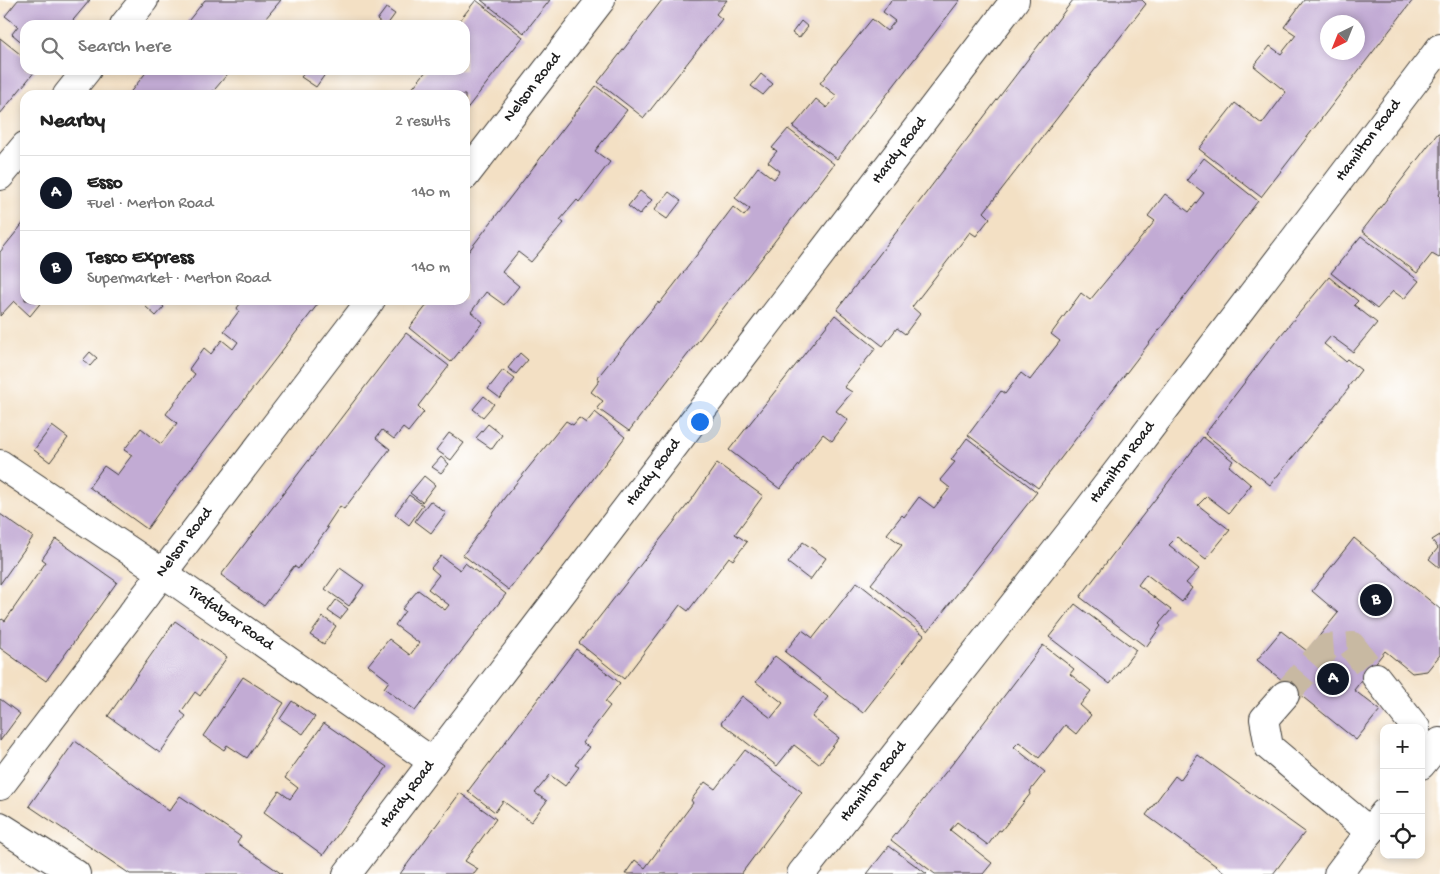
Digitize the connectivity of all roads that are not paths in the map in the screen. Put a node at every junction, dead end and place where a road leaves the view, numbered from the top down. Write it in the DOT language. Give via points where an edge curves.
graph roads {
  1 [pos="144,0"];
  2 [pos="601,0"];
  3 [pos="1015,0"];
  4 [pos="128,20"];
  5 [pos="1440,48"];
  6 [pos="83,75"];
  7 [pos="71,90"];
  8 [pos="20,152"];
  9 [pos="470,170"];
  10 [pos="0,176"];
  11 [pos="367,305"];
  12 [pos="0,464"];
  13 [pos="163,572"];
  14 [pos="1376,677"];
  15 [pos="1285,695"];
  16 [pos="1413,724"];
  17 [pos="433,762"];
  18 [pos="0,786"];
  19 [pos="1377,822"];
  20 [pos="0,826"];
  21 [pos="76,874"];
  22 [pos="347,874"];
  23 [pos="801,874"];
  24 [pos="1338,874"];
  1 -- 4 [label="street"];
  2 -- 9 [label="street, Nelson Road"];
  3 -- 17 [label="street, Hardy Road"];
  5 -- 23 [label="street, Hamilton Road" via="1090,507"];
  6 -- 7 [label="street"];
  8 -- 10 [label="street"];
  11 -- 13 [label="street, Nelson Road"];
  12 -- 13 [label="street, Trafalgar Road"];
  13 -- 17 [label="street, Trafalgar Road"];
  13 -- 18 [label="street, Nelson Road"];
  14 -- 16 [label="street"];
  15 -- 19 [label="street" via="1264,719 1269,747"];
  17 -- 22 [label="street, Hardy Road"];
  19 -- 24 [label="street"];
  20 -- 21 [label="street"];
}
